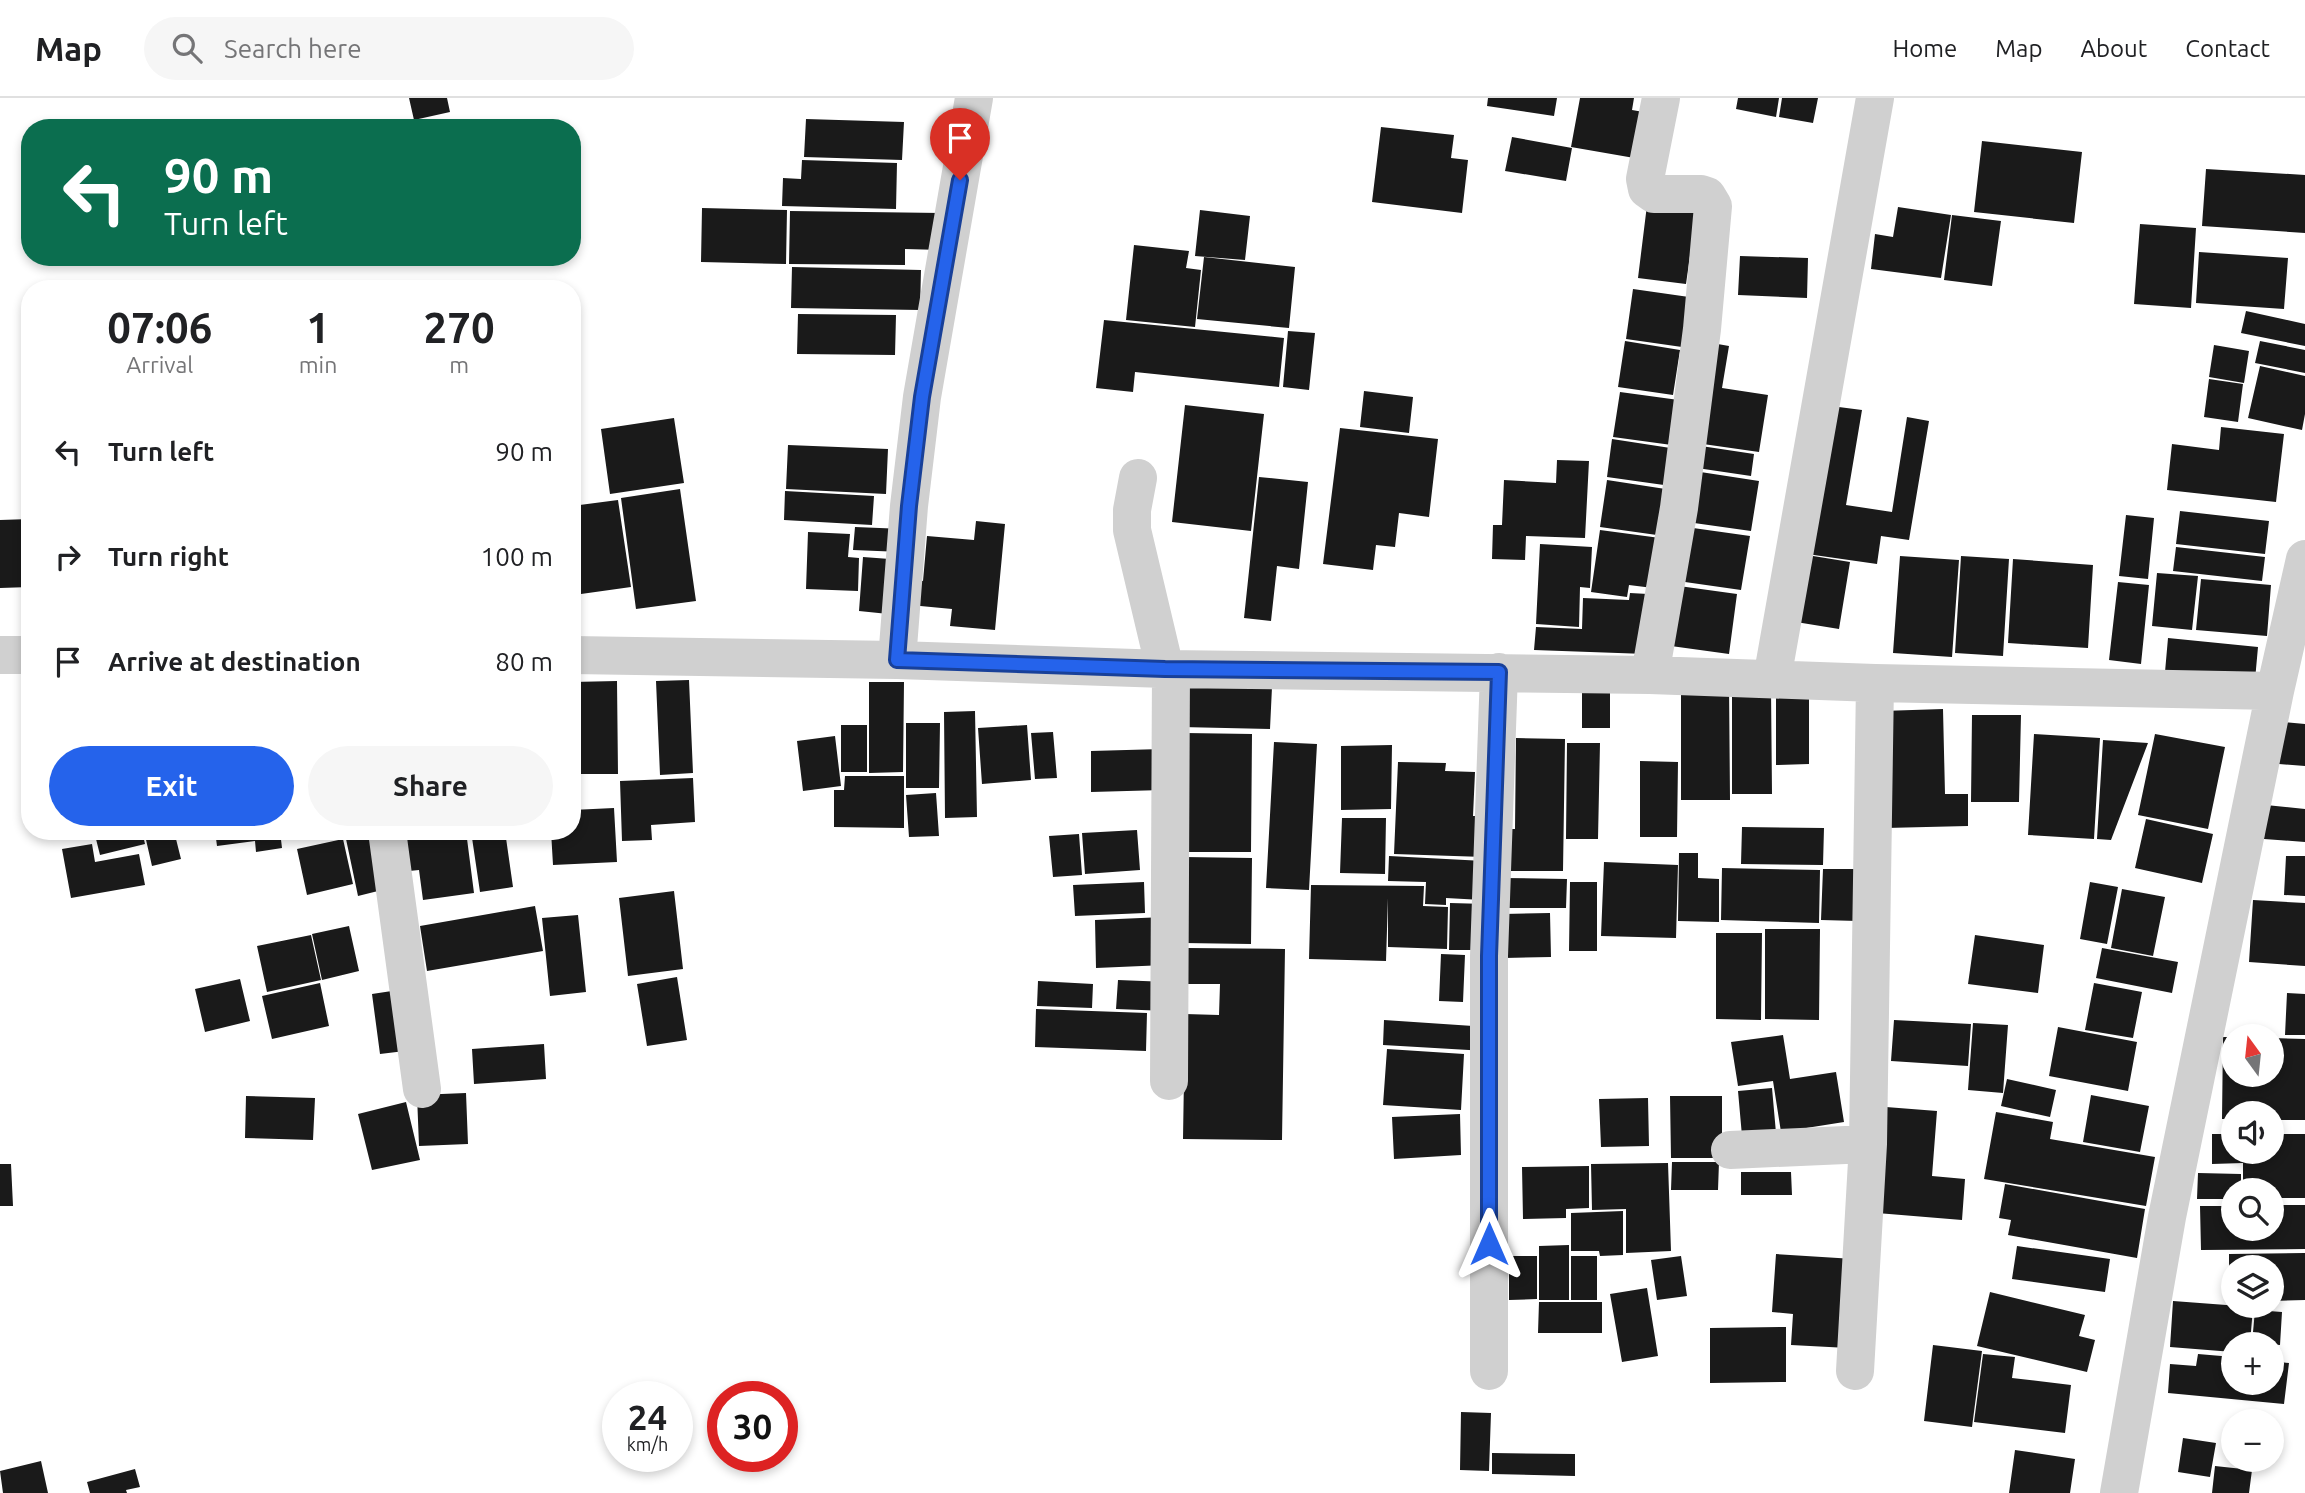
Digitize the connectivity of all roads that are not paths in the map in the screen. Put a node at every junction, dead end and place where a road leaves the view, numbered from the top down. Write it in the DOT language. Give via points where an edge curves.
graph roads {
  1 [pos="974,98"];
  2 [pos="1661,98"];
  3 [pos="1875,98"];
  4 [pos="1138,478"];
  5 [pos="2305,559"];
  6 [pos="2294,649"];
  7 [pos="0,655"];
  8 [pos="21,655"];
  9 [pos="581,655"];
  10 [pos="897,660"];
  11 [pos="1168,669"];
  12 [pos="1499,672"];
  13 [pos="1650,676"];
  14 [pos="1772,680"];
  15 [pos="1875,683"];
  16 [pos="2275,691"];
  17 [pos="388,840"];
  18 [pos="1169,1081"];
  19 [pos="422,1089"];
  20 [pos="1868,1144"];
  21 [pos="1730,1150"];
  22 [pos="1489,1371"];
  23 [pos="1855,1371"];
  24 [pos="2119,1493"];
  1 -- 10 [label="street" via="922,397"];
  2 -- 13 [label="street" via="1647,189 1654,194 1702,194 1713,205 1679,508"];
  3 -- 14 [label="street"];
  4 -- 11 [label="street" via="1132,530"];
  5 -- 6 [label="street"];
  6 -- 16 [label="street"];
  7 -- 8 [label="street"];
  9 -- 10 [label="street"];
  10 -- 11 [label="street"];
  11 -- 12 [label="street"];
  11 -- 18 [label="street"];
  12 -- 13 [label="street"];
  12 -- 22 [label="street" via="1489,956"];
  13 -- 14 [label="street"];
  14 -- 15 [label="street"];
  15 -- 16 [label="street"];
  15 -- 20 [label="street"];
  16 -- 24 [label="street" via="2167,1217"];
  17 -- 19 [label="street"];
  20 -- 21 [label="street"];
  20 -- 23 [label="street"];
}
